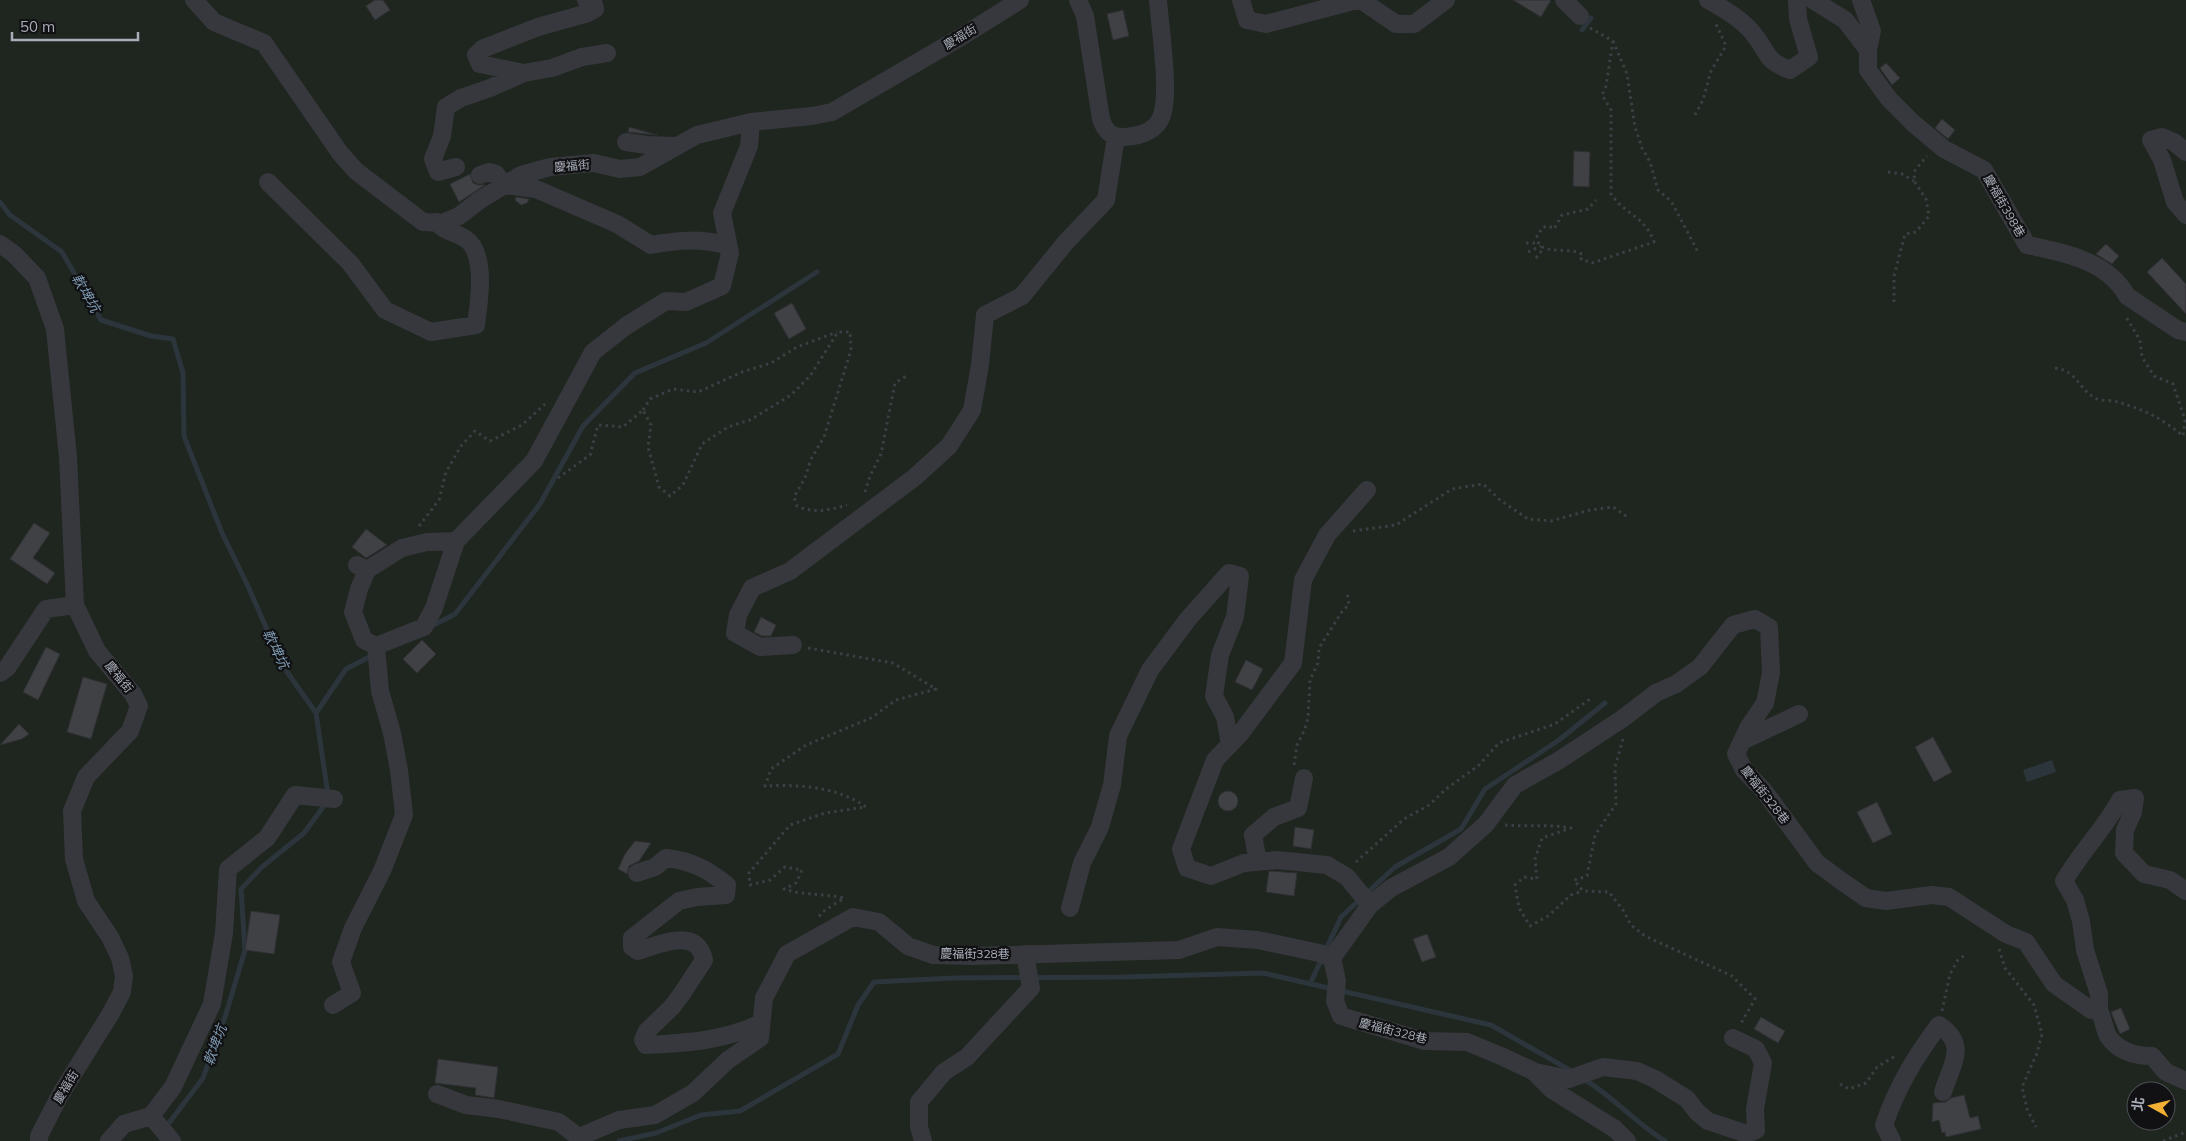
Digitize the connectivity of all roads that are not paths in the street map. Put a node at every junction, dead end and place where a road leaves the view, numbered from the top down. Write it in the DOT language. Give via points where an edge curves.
graph roads {
  1 [pos="194,0"];
  2 [pos="586,0"];
  3 [pos="1020,0"];
  4 [pos="1078,0"];
  5 [pos="1158,0"];
  6 [pos="1241,0"];
  7 [pos="1357,0"];
  8 [pos="1361,0"];
  9 [pos="1446,0"];
  10 [pos="1564,0"];
  11 [pos="1798,0"];
  12 [pos="1813,0"];
  13 [pos="1861,0"];
  14 [pos="1710,8"];
  15 [pos="1580,16"];
  16 [pos="1868,50"];
  17 [pos="607,53"];
  18 [pos="524,73"];
  19 [pos="751,122"];
  20 [pos="1116,137"];
  21 [pos="626,142"];
  22 [pos="677,146"];
  23 [pos="2186,152"];
  24 [pos="456,167"];
  25 [pos="480,176"];
  26 [pos="268,182"];
  27 [pos="504,185"];
  28 [pos="2186,215"];
  29 [pos="436,222"];
  30 [pos="0,244"];
  31 [pos="728,246"];
  32 [pos="2186,332"];
  33 [pos="1367,490"];
  34 [pos="456,541"];
  35 [pos="75,606"];
  36 [pos="793,645"];
  37 [pos="376,646"];
  38 [pos="0,673"];
  39 [pos="1798,714"];
  40 [pos="1742,741"];
  41 [pos="1230,744"];
  42 [pos="1298,776"];
  43 [pos="334,799"];
  44 [pos="1258,862"];
  45 [pos="637,873"];
  46 [pos="2186,890"];
  47 [pos="1370,904"];
  48 [pos="1070,908"];
  49 [pos="1326,956"];
  50 [pos="1026,961"];
  51 [pos="333,1005"];
  52 [pos="2099,1010"];
  53 [pos="761,1023"];
  54 [pos="1732,1038"];
  55 [pos="1533,1071"];
  56 [pos="2186,1081"];
  57 [pos="1943,1092"];
  58 [pos="437,1094"];
  59 [pos="151,1116"];
  60 [pos="580,1140"];
  61 [pos="39,1141"];
  62 [pos="109,1141"];
  63 [pos="172,1141"];
  64 [pos="923,1141"];
  65 [pos="1627,1141"];
  66 [pos="1892,1141"];
  1 -- 29 [label="street" via="214,22 264,43 340,153 356,170 423,222"];
  2 -- 18 [label="street" via="595,9 538,27 482,49 476,55 480,64"];
  3 -- 19 [label="street, 慶福街" via="832,112"];
  4 -- 20 [label="street" via="1085,16 1101,118 1105,130"];
  5 -- 20 [label="street" via="1165,94 1162,116 1141,135"];
  6 -- 7 [label="street" via="1247,20 1266,24"];
  8 -- 9 [label="street" via="1396,24 1414,24"];
  10 -- 15 [label="street"];
  11 -- 14 [label="street" via="1798,19 1809,57 1790,70 1773,63 1752,32 1731,13"];
  12 -- 16 [label="street" via="1845,20"];
  13 -- 16 [label="street, 慶福街398巷" via="1872,31"];
  16 -- 32 [label="street, 慶福街398巷" via="1868,70 1889,99 1944,149 1984,170 2027,245 2068,253 2106,272 2127,296"];
  17 -- 18 [label="street"];
  18 -- 24 [label="street" via="446,107 442,136 434,159 438,172"];
  19 -- 22 [label="street, 慶福街" via="697,135"];
  19 -- 31 [label="street" via="749,146 722,213"];
  20 -- 36 [label="street" via="1106,200 1022,296 985,316 972,410 949,446 915,477 790,571 752,588 738,615 735,634 760,646"];
  21 -- 22 [label="street"];
  22 -- 27 [label="street, 慶福街" via="640,167 620,169 594,163 550,167 521,175"];
  23 -- 28 [label="street" via="2162,137 2151,140 2162,160 2175,202"];
  25 -- 27 [label="street" via="489,172 496,174"];
  26 -- 29 [label="street" via="350,263 385,310 431,332 476,324 481,295 478,258 467,240 440,228"];
  27 -- 29 [label="street, 慶福街" via="459,216"];
  27 -- 31 [label="street" via="536,189 617,224 651,245 683,239"];
  30 -- 35 [label="street, 慶福街" via="37,278 55,329 68,457"];
  31 -- 34 [label="street" via="730,253 722,286 686,302 666,301 593,352 534,460"];
  33 -- 41 [label="street" via="1327,534 1303,580 1292,663"];
  34 -- 37 [label="street" via="434,608 424,627"];
  34 -- 37 [label="street" via="427,542 402,548 362,567 353,612 364,640"];
  35 -- 38 [label="street" via="46,609 7,668"];
  35 -- 61 [label="street, 慶福街" via="97,650 139,706 130,731 86,777 72,811 74,858 86,901 110,937 124,976 122,992 112,1013 60,1096"];
  37 -- 51 [label="street" via="380,691 396,751 404,815 341,962 352,993"];
  39 -- 40 [label="street"];
  40 -- 47 [label="street, 慶福街328巷" via="1766,703 1771,673 1768,627 1755,619 1733,625 1700,667 1676,684 1656,693 1558,761 1514,785 1486,824 1449,858 1391,888"];
  40 -- 52 [label="street, 慶福街328巷" via="1736,754 1744,770 1764,791 1817,863 1866,898 1886,901 1932,895 1949,897 2006,934 2026,942 2054,984 2091,1010"];
  41 -- 44 [label="street" via="1215,760 1181,849 1187,868 1211,876 1244,863"];
  41 -- 48 [label="street" via="1225,717 1214,696 1220,655 1236,617 1240,576 1229,573 1188,619 1150,670 1118,736 1112,785 1100,827 1082,863"];
  42 -- 44 [label="street" via="1298,808 1274,817 1253,835"];
  43 -- 59 [label="street" via="295,795 267,838 228,869 224,933 212,1004 173,1087"];
  44 -- 47 [label="street" via="1299,861 1327,865 1347,877"];
  45 -- 53 [label="street" via="655,867 666,858 688,861 727,885 726,895 679,901 632,938 632,947 638,951 680,940 693,942 703,952 704,960 672,1007 647,1031 643,1040 646,1045 707,1041 730,1036"];
  46 -- 52 [label="street" via="2170,880 2144,874 2124,853 2125,830 2135,798 2120,800 2064,881 2081,920 2085,950 2099,994"];
  47 -- 49 [label="street, 慶福街328巷"];
  49 -- 50 [label="street, 慶福街328巷" via="1258,940 1217,937 1179,950"];
  49 -- 55 [label="street, 慶福街328巷" via="1337,981 1336,1002 1340,1016 1424,1040 1467,1042"];
  50 -- 53 [label="street, 慶福街328巷" via="933,954 908,946 879,922 853,917 787,954 764,998"];
  50 -- 64 [label="street" via="1031,988 967,1057 944,1072 919,1102 919,1127"];
  52 -- 56 [label="street" via="2108,1034 2120,1049 2152,1056 2166,1072"];
  53 -- 60 [label="street, 慶福街328巷" via="760,1038 728,1060 693,1092 654,1115 619,1120 584,1135"];
  54 -- 55 [label="street" via="1756,1049 1763,1063 1756,1101 1756,1130 1747,1134 1708,1121 1688,1099 1637,1071 1603,1067 1569,1078"];
  55 -- 65 [label="street, 慶福街328巷" via="1551,1089 1615,1129"];
  57 -- 66 [label="street" via="1957,1048 1950,1033 1939,1025 1919,1050 1894,1095 1884,1125"];
  58 -- 60 [label="street" via="466,1105 559,1122"];
  59 -- 62 [label="street" via="124,1124"];
  59 -- 63 [label="street"];
}
